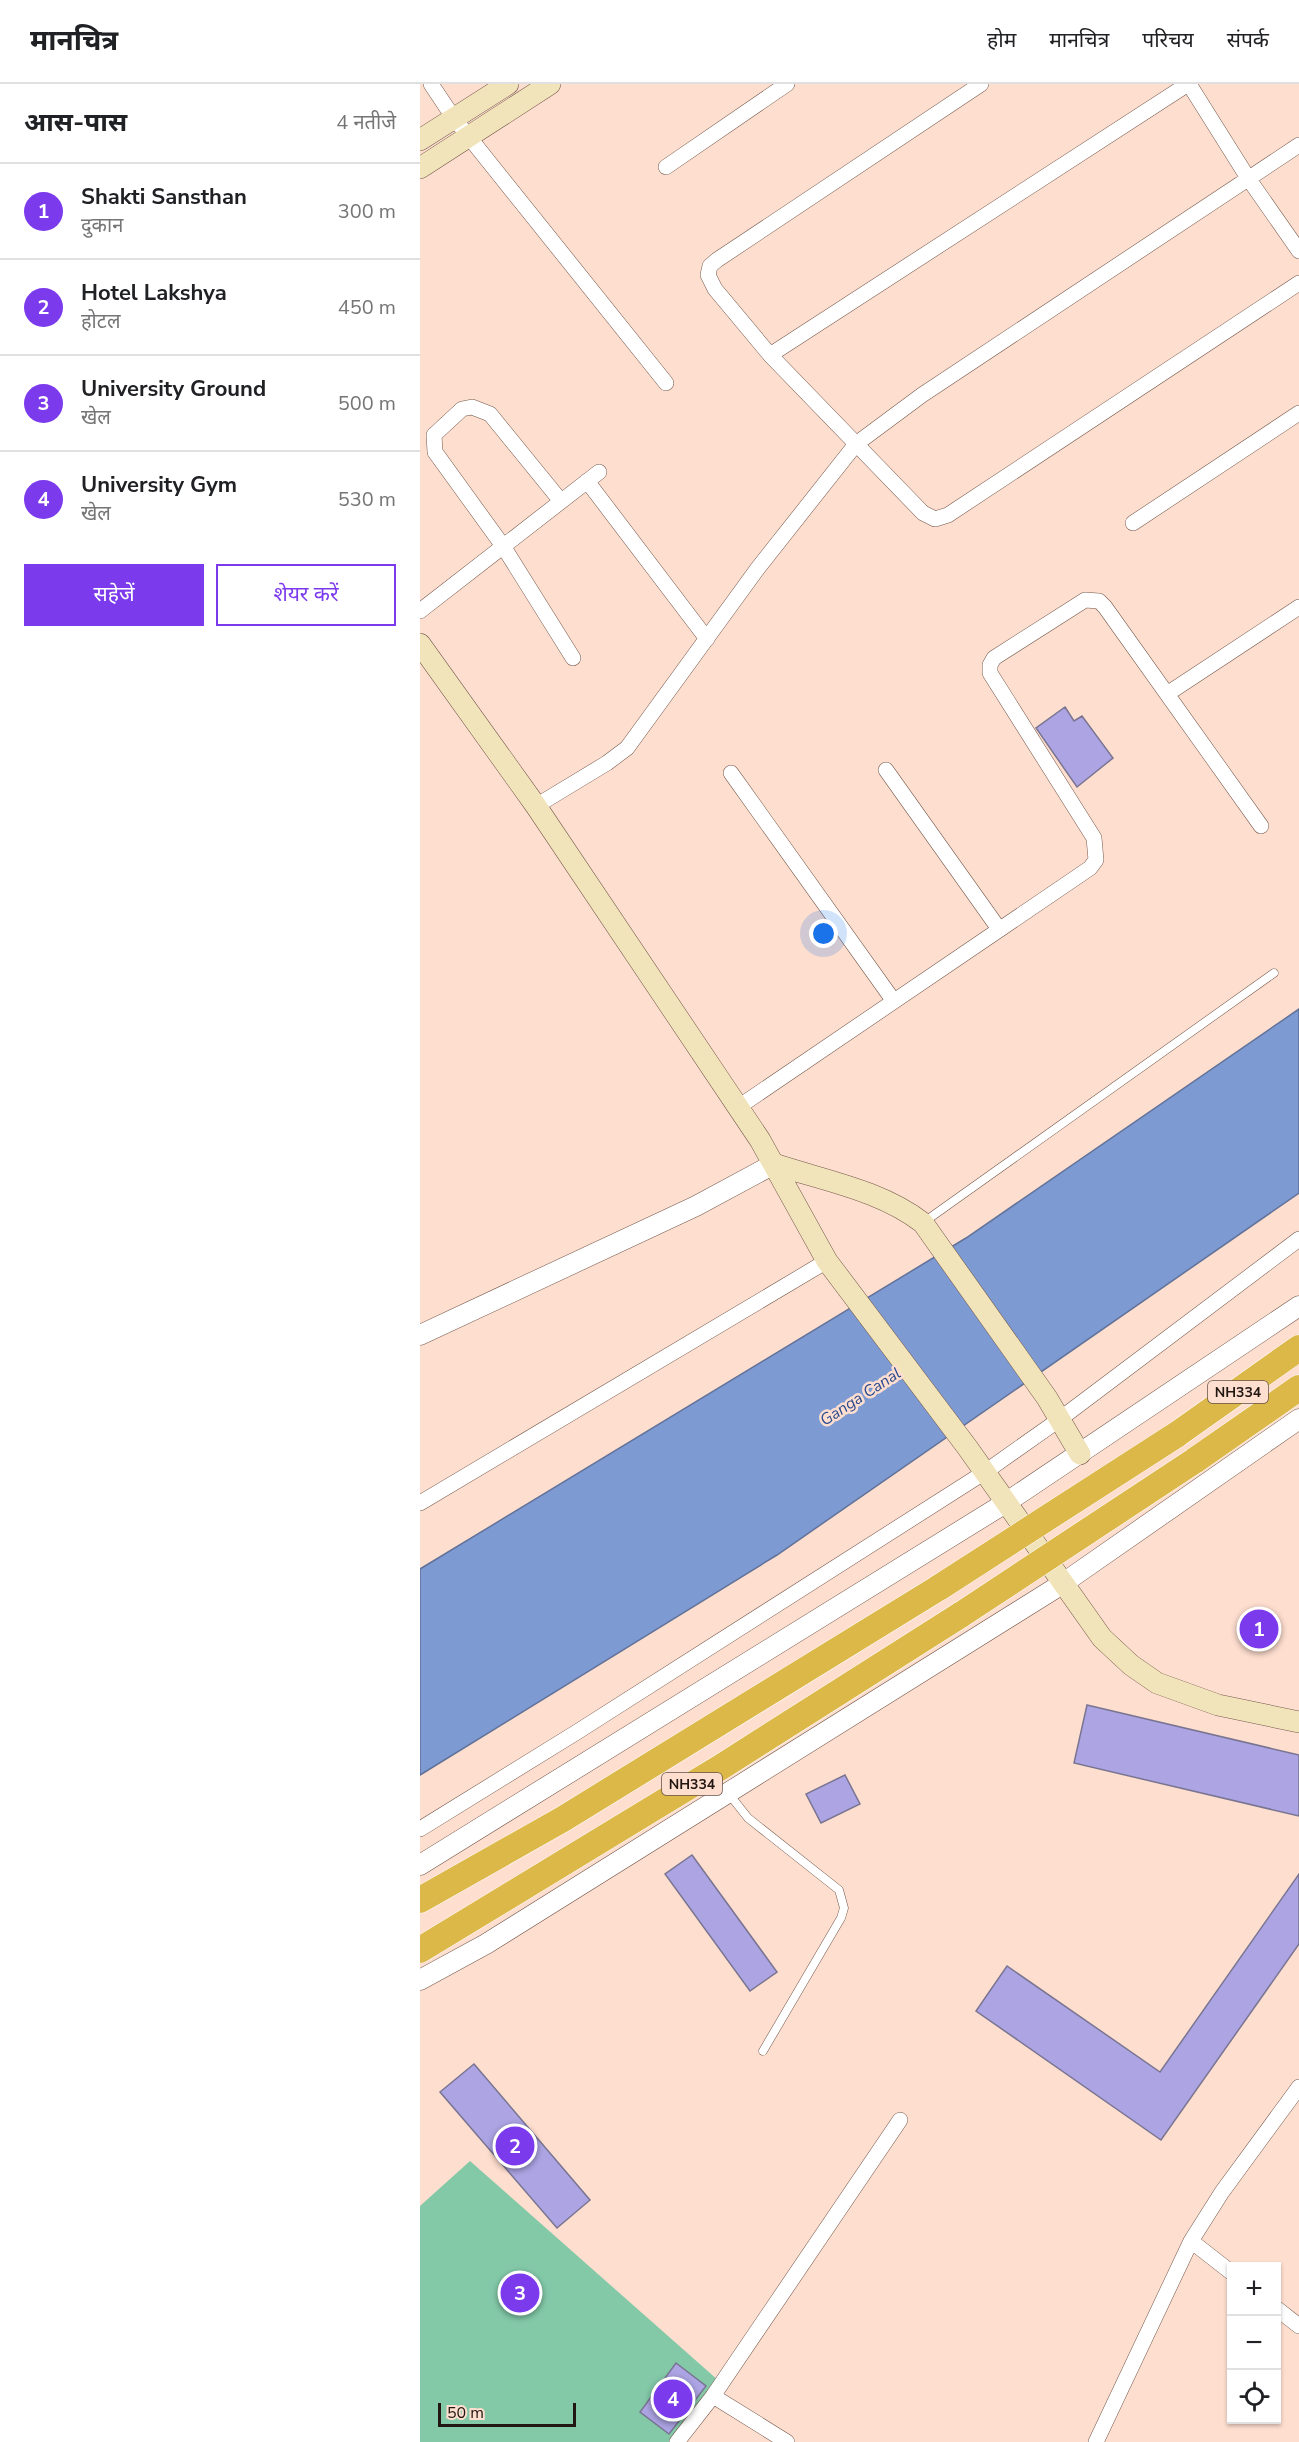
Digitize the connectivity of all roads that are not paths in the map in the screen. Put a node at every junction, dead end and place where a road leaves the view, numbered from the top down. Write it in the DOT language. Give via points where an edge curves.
graph roads {
  1 [pos="431,84"];
  2 [pos="508,84"];
  3 [pos="550,84"];
  4 [pos="787,84"];
  5 [pos="981,84"];
  6 [pos="1188,84"];
  7 [pos="453,117"];
  8 [pos="469,136"];
  9 [pos="420,140"];
  10 [pos="1299,145"];
  11 [pos="666,167"];
  12 [pos="420,168"];
  13 [pos="1248,178"];
  14 [pos="1299,251"];
  15 [pos="1299,283"];
  16 [pos="770,355"];
  17 [pos="666,383"];
  18 [pos="1299,413"];
  19 [pos="856,444"];
  20 [pos="560,500"];
  21 [pos="1132,524"];
  22 [pos="502,546"];
  23 [pos="1299,607"];
  24 [pos="420,611"];
  25 [pos="707,639"];
  26 [pos="420,644"];
  27 [pos="573,658"];
  28 [pos="1167,694"];
  29 [pos="886,770"];
  30 [pos="731,773"];
  31 [pos="536,806"];
  32 [pos="1261,826"];
  33 [pos="999,929"];
  34 [pos="1274,973"];
  35 [pos="893,1000"];
  36 [pos="738,1108"];
  37 [pos="774,1164"];
  38 [pos="929,1229"];
  39 [pos="1299,1239"];
  40 [pos="827,1261"];
  41 [pos="1299,1306"];
  42 [pos="420,1335"];
  43 [pos="1299,1348"];
  44 [pos="1299,1388"];
  45 [pos="1060,1419"];
  46 [pos="1299,1419"];
  47 [pos="1080,1454"];
  48 [pos="985,1472"];
  49 [pos="1007,1502"];
  50 [pos="420,1503"];
  51 [pos="1062,1584"];
  52 [pos="1299,1722"];
  53 [pos="728,1792"];
  54 [pos="420,1829"];
  55 [pos="420,1865"];
  56 [pos="420,1900"];
  57 [pos="420,1950"];
  58 [pos="420,1980"];
  59 [pos="763,2051"];
  60 [pos="1299,2087"];
  61 [pos="900,2120"];
  62 [pos="1191,2241"];
  63 [pos="1227,2269"];
  64 [pos="1281,2312"];
  65 [pos="1299,2326"];
  66 [pos="713,2396"];
  67 [pos="677,2442"];
  68 [pos="787,2442"];
  69 [pos="1096,2442"];
  1 -- 7 [label="street"];
  2 -- 7 [label="main road"];
  3 -- 8 [label="main road"];
  4 -- 11 [label="street"];
  5 -- 16 [label="street" via="711,266 708,276 715,289"];
  6 -- 13 [label="street"];
  6 -- 16 [label="street"];
  7 -- 8 [label="street"];
  7 -- 9 [label="main road"];
  8 -- 12 [label="main road"];
  8 -- 17 [label="street"];
  10 -- 13 [label="street"];
  13 -- 14 [label="street"];
  13 -- 19 [label="street" via="922,395"];
  15 -- 19 [label="street" via="948,515 935,519 923,513"];
  16 -- 19 [label="street"];
  18 -- 21 [label="street"];
  19 -- 25 [label="street"];
  20 -- 22 [label="street"];
  20 -- 22 [label="street" via="490,414 472,407 462,409 434,435 435,452"];
  20 -- 25 [label="street" via="593,477"];
  22 -- 24 [label="street"];
  22 -- 27 [label="street"];
  23 -- 28 [label="street"];
  25 -- 31 [label="street" via="627,748"];
  26 -- 31 [label="main road"];
  28 -- 32 [label="street"];
  28 -- 33 [label="street" via="1105,607 1091,599 994,658 990,673 1094,838 1097,849 1090,868"];
  29 -- 33 [label="street"];
  30 -- 35 [label="street"];
  31 -- 36 [label="main road"];
  33 -- 35 [label="street"];
  34 -- 38 [label="lane"];
  35 -- 36 [label="street"];
  36 -- 37 [label="main road"];
  37 -- 38 [label="main road" via="873,1194 901,1206"];
  37 -- 40 [label="main road"];
  37 -- 42 [label="street" via="696,1206"];
  38 -- 45 [label="main road"];
  39 -- 45 [label="street"];
  40 -- 48 [label="main road"];
  40 -- 50 [label="street"];
  41 -- 47 [label="street"];
  43 -- 56 [label="highway, NH334, bridge" via="1176,1436 940,1587 563,1819"];
  44 -- 57 [label="highway, NH334, bridge" via="962,1614"];
  45 -- 47 [label="main road"];
  45 -- 48 [label="street"];
  46 -- 51 [label="street"];
  47 -- 49 [label="street"];
  48 -- 49 [label="main road"];
  48 -- 54 [label="street"];
  49 -- 51 [label="main road"];
  49 -- 55 [label="street"];
  51 -- 52 [label="main road" via="1102,1638 1157,1683 1218,1705"];
  51 -- 53 [label="street"];
  53 -- 58 [label="street" via="486,1944"];
  53 -- 59 [label="lane" via="748,1818 839,1890 843,1898 841,1918"];
  60 -- 62 [label="street"];
  61 -- 66 [label="street"];
  62 -- 63 [label="street"];
  62 -- 69 [label="street"];
  64 -- 65 [label="street"];
  66 -- 67 [label="street"];
  66 -- 68 [label="street"];
}
